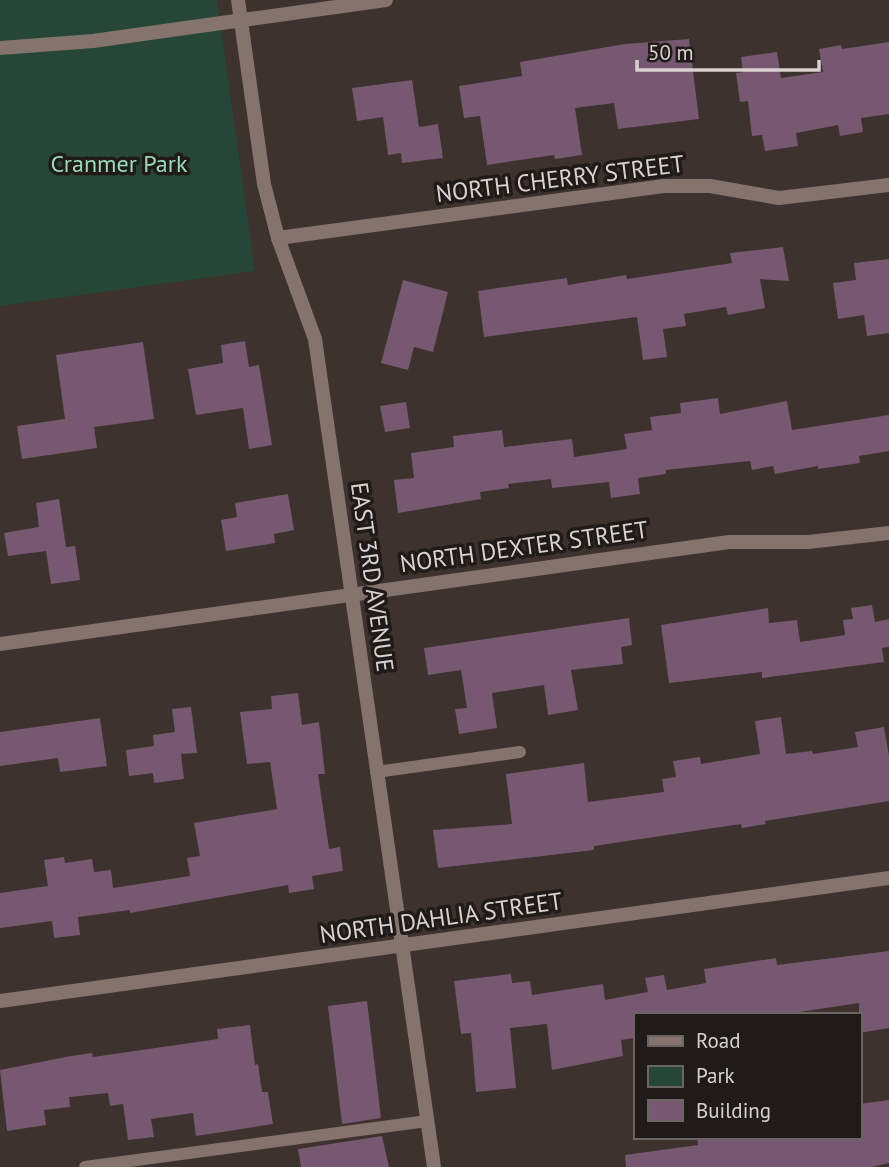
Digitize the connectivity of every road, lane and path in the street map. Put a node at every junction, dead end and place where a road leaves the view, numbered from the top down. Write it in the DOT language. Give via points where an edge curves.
graph roads {
  1 [pos="237,0"];
  2 [pos="386,0"];
  3 [pos="241,21"];
  4 [pos="0,48"];
  5 [pos="889,185"];
  6 [pos="278,238"];
  7 [pos="889,533"];
  8 [pos="351,594"];
  9 [pos="0,644"];
  10 [pos="520,752"];
  11 [pos="376,772"];
  12 [pos="889,878"];
  13 [pos="402,947"];
  14 [pos="0,1001"];
  15 [pos="427,1121"];
  16 [pos="85,1167"];
  17 [pos="434,1167"];
  1 -- 3 [label="street, EAST 3RD AVENUE"];
  2 -- 3 [label="street"];
  3 -- 4 [label="street"];
  3 -- 6 [label="street, EAST 3RD AVENUE" via="258,156"];
  5 -- 6 [label="street, NORTH CHERRY STREET" via="788,198 710,186 664,186"];
  6 -- 8 [label="street, EAST 3RD AVENUE" via="315,339"];
  7 -- 8 [label="street, NORTH DEXTER STREET" via="808,542 729,541"];
  8 -- 9 [label="street, NORTH DEXTER STREET"];
  8 -- 11 [label="street, EAST 3RD AVENUE"];
  10 -- 11 [label="lane"];
  11 -- 13 [label="street, EAST 3RD AVENUE"];
  12 -- 13 [label="street, NORTH DAHLIA STREET"];
  13 -- 14 [label="street, NORTH DAHLIA STREET"];
  13 -- 15 [label="street, EAST 3RD AVENUE"];
  15 -- 16 [label="lane"];
  15 -- 17 [label="street, EAST 3RD AVENUE"];
}
